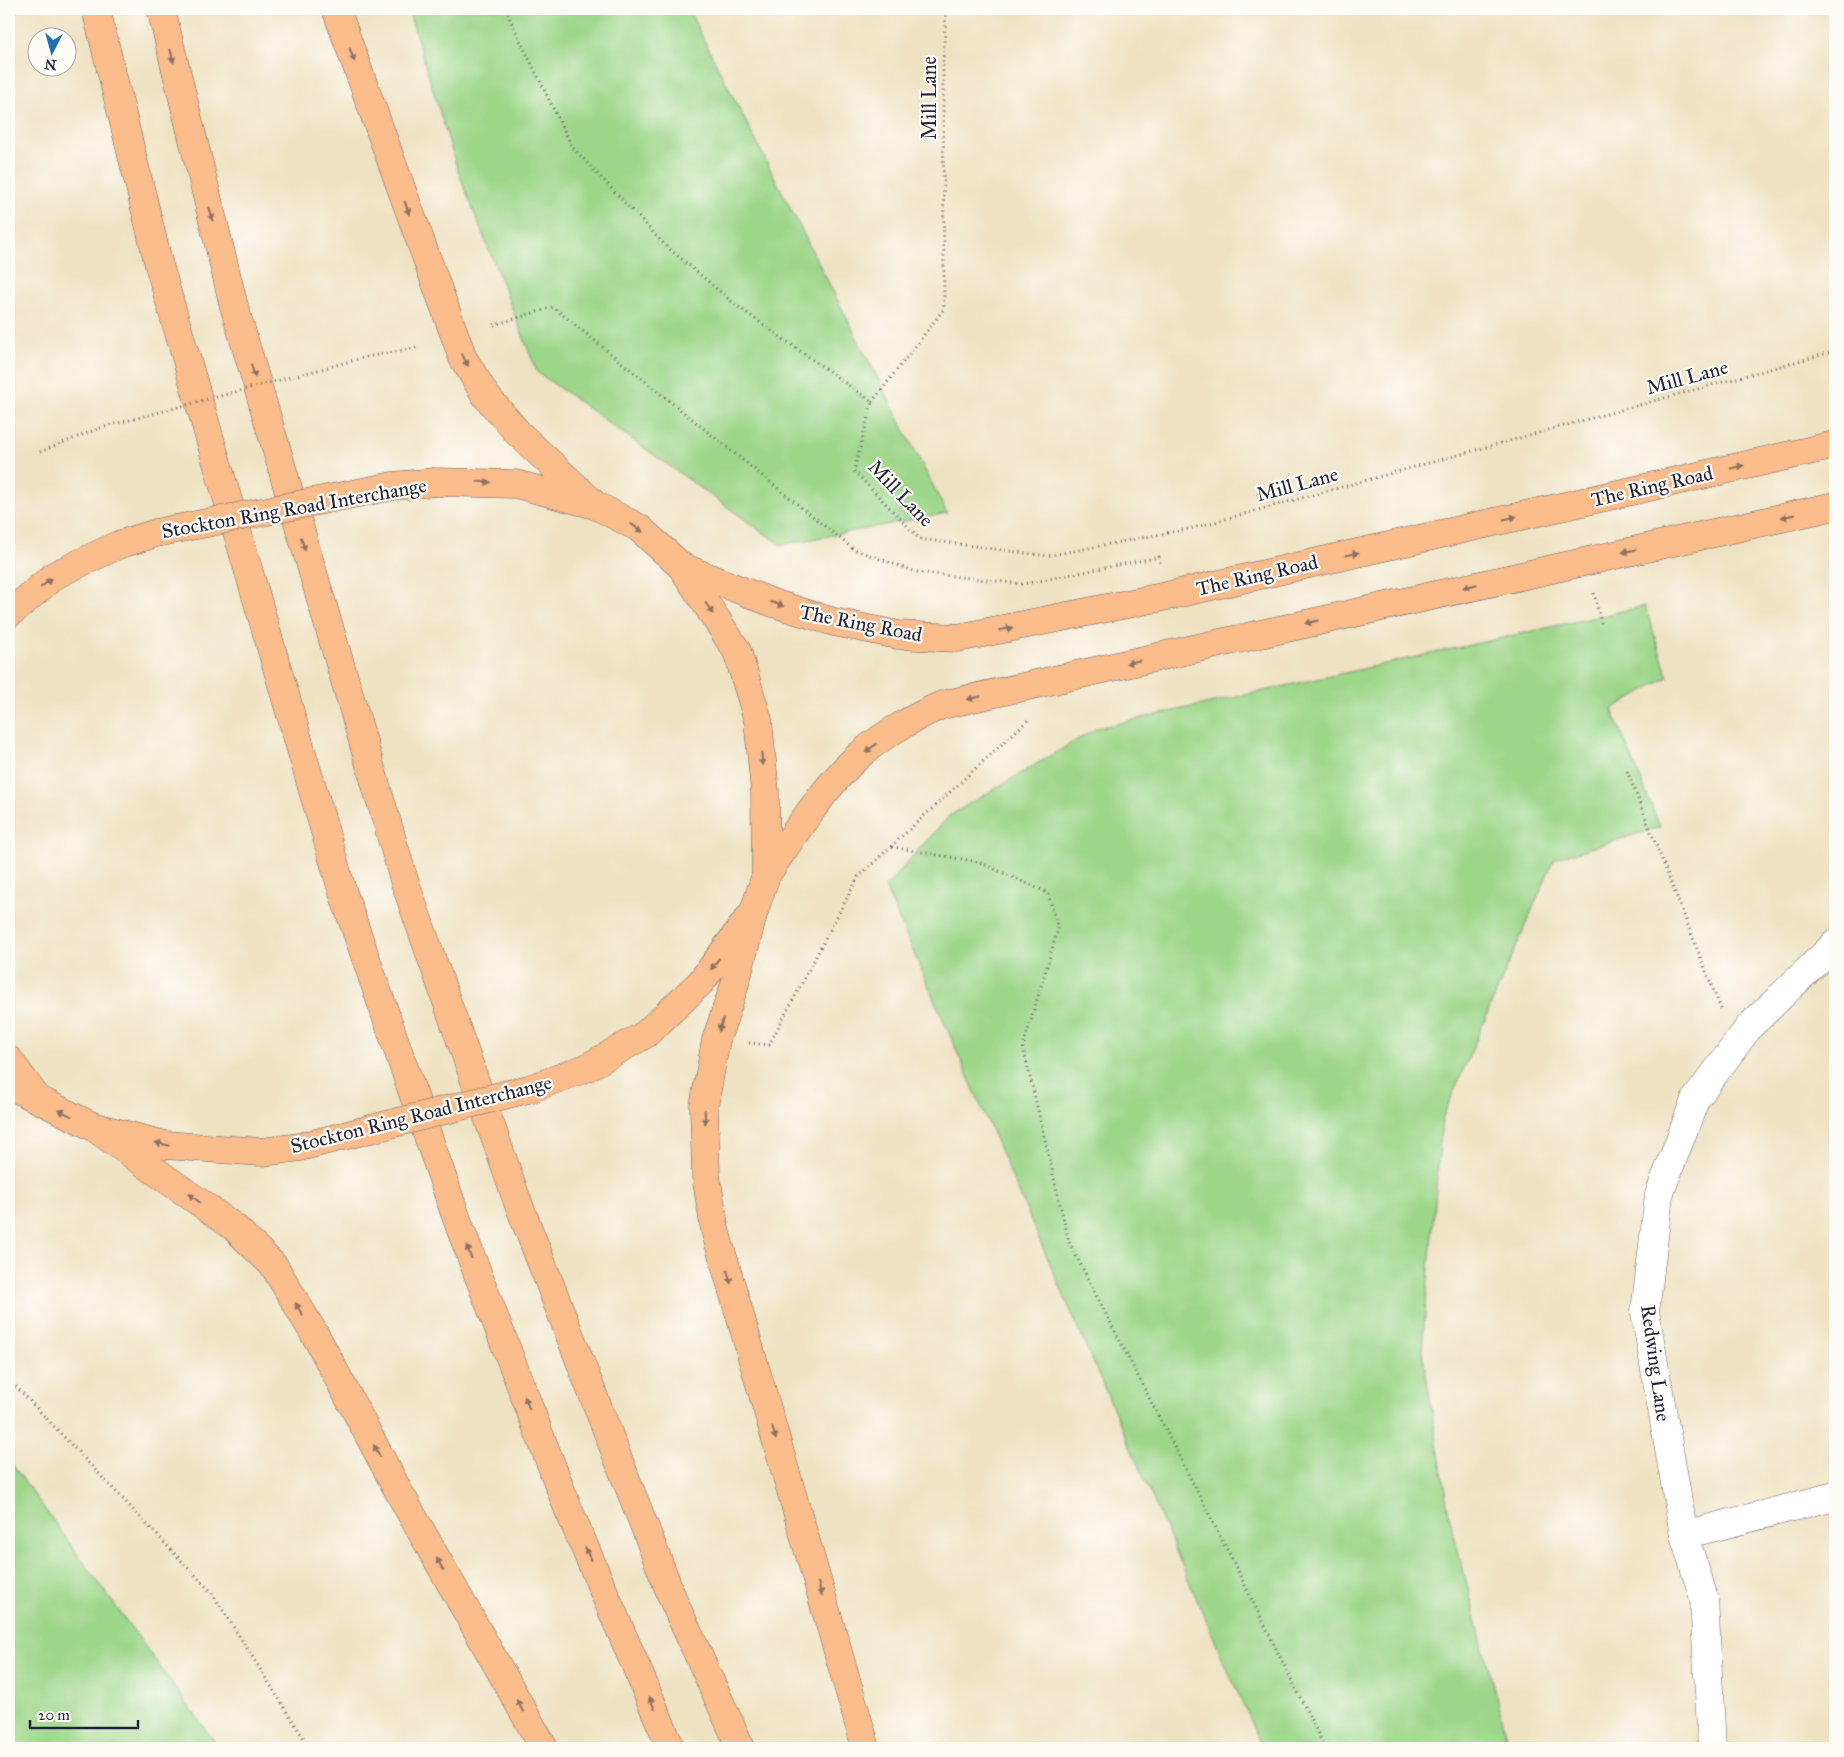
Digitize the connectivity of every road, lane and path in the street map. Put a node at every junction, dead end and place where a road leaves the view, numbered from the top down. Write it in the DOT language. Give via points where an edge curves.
graph roads {
  1 [pos="96,9"];
  2 [pos="161,9"];
  3 [pos="336,9"];
  4 [pos="505,9"];
  5 [pos="946,9"];
  6 [pos="494,325"];
  7 [pos="420,347"];
  8 [pos="1835,352"];
  9 [pos="872,402"];
  10 [pos="1835,445"];
  11 [pos="40,452"];
  12 [pos="595,505"];
  13 [pos="1835,506"];
  14 [pos="682,567"];
  15 [pos="1167,596"];
  16 [pos="9,614"];
  17 [pos="1034,714"];
  18 [pos="1626,771"];
  19 [pos="891,847"];
  20 [pos="766,875"];
  21 [pos="754,911"];
  22 [pos="1835,944"];
  23 [pos="716,1040"];
  24 [pos="1736,1044"];
  25 [pos="9,1060"];
  26 [pos="9,1085"];
  27 [pos="38,1100"];
  28 [pos="92,1126"];
  29 [pos="9,1379"];
  30 [pos="1835,1496"];
  31 [pos="1684,1536"];
  32 [pos="310,1748"];
  33 [pos="544,1748"];
  34 [pos="671,1748"];
  35 [pos="742,1748"];
  36 [pos="866,1748"];
  37 [pos="1325,1748"];
  38 [pos="1712,1748"];
  34 -- 1 [label="main road, one-way" via="567,1506 459,1225 343,893 162,274"];
  2 -- 35 [label="main road, one-way" via="234,306 404,880 520,1209 674,1602"];
  3 -- 12 [label="main road, one-way" via="463,358 486,396 518,433"];
  4 -- 9 [label="path" via="572,147 666,246 737,306"];
  5 -- 9 [label="path, Mill Lane" via="943,63 944,308"];
  6 -- 15 [label="path" via="553,307 853,549 916,572 1023,584 1159,557"];
  7 -- 11 [label="path, bridge" via="366,357 100,428"];
  8 -- 9 [label="path, Mill Lane" via="1193,528 1047,556 920,540 854,470"];
  15 -- 10 [label="main road, The Ring Road, one-way"];
  12 -- 14 [label="main road, Stockton Ring Road Interchange, one-way" via="639,528"];
  16 -- 12 [label="main road, Stockton Ring Road Interchange, one-way, bridge" via="55,575 118,545 156,533 393,486 435,482 516,484"];
  13 -- 20 [label="main road, one-way" via="942,705 910,719 852,762 795,832"];
  14 -- 15 [label="main road, The Ring Road, one-way" via="773,603 834,622 898,635 958,638"];
  14 -- 20 [label="main road, Stockton Ring Road Interchange, one-way" via="737,651 758,720 765,792"];
  17 -- 19 [label="path"];
  18 -- 24 [label="path"];
  19 -- 23 [label="path" via="858,877 769,1045"];
  19 -- 37 [label="path" via="979,862 1048,894 1058,929 1023,1047 1070,1242"];
  20 -- 21 [label="main road, Stockton Ring Road Interchange"];
  21 -- 23 [label="main road, one-way"];
  21 -- 28 [label="main road, Stockton Ring Road Interchange, one-way, bridge" via="701,982 646,1034 586,1068 532,1088 300,1147 262,1152 165,1145"];
  22 -- 24 [label="street, Redwing Lane" via="1749,1027"];
  23 -- 36 [label="main road, one-way" via="704,1106 706,1176 715,1230"];
  24 -- 31 [label="street, Redwing Lane" via="1695,1100 1659,1195 1645,1312"];
  25 -- 27 [label="main road, Stockton Ring Road Interchange"];
  26 -- 27 [label="main road"];
  28 -- 27 [label="main road, Stockton Ring Road Interchange, one-way"];
  33 -- 28 [label="main road, one-way" via="274,1266 234,1227"];
  29 -- 32 [label="path" via="212,1592"];
  30 -- 31 [label="street"];
  31 -- 38 [label="street, Redwing Lane" via="1704,1598"];
}
